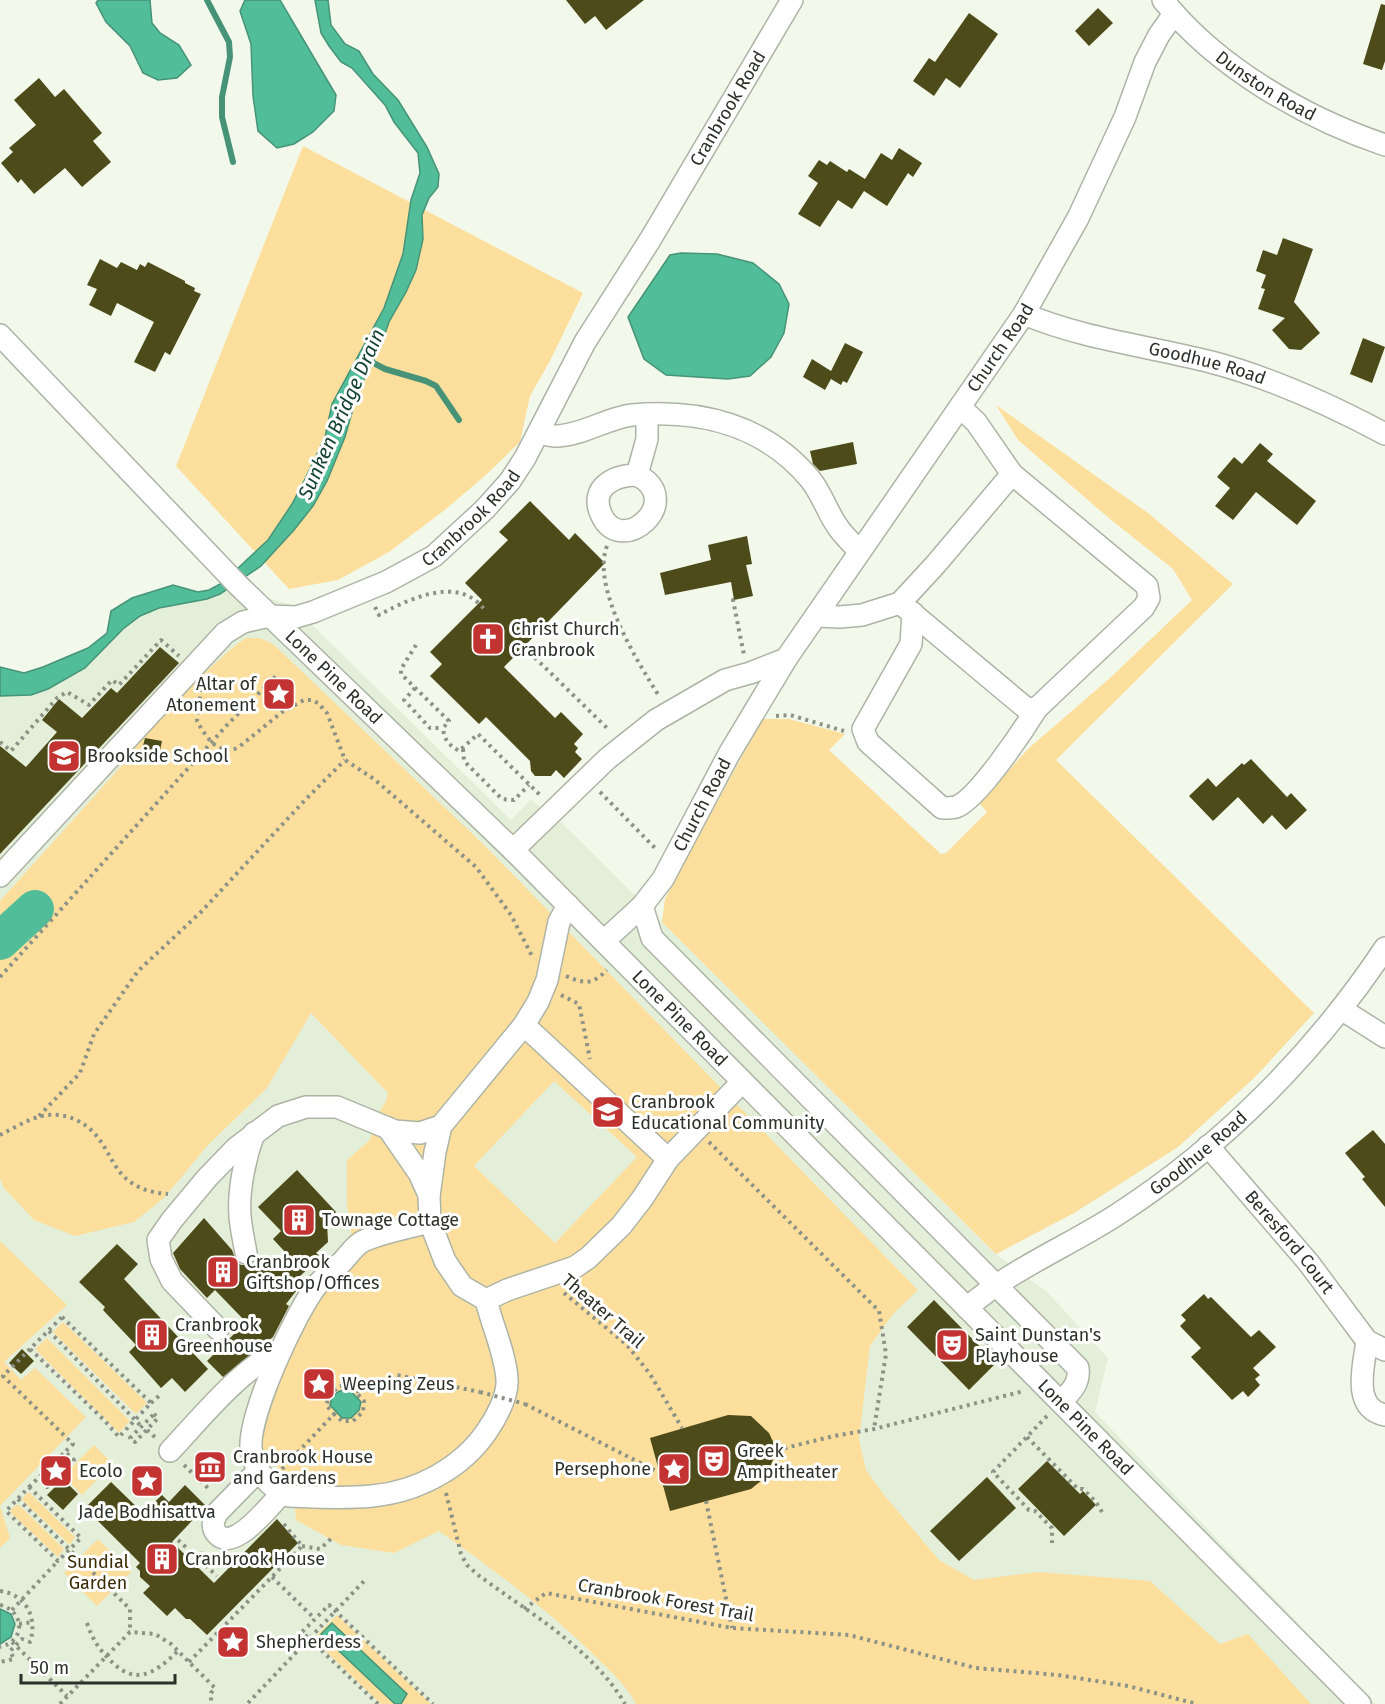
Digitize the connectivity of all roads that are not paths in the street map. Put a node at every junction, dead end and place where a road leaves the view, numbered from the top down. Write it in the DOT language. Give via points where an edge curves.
graph roads {
  1 [pos="792,0"];
  2 [pos="1169,7"];
  3 [pos="1385,145"];
  4 [pos="1024,314"];
  5 [pos="0,335"];
  6 [pos="960,407"];
  7 [pos="647,414"];
  8 [pos="539,433"];
  9 [pos="1385,434"];
  10 [pos="1012,474"];
  11 [pos="637,475"];
  12 [pos="859,551"];
  13 [pos="906,608"];
  14 [pos="270,616"];
  15 [pos="816,616"];
  16 [pos="786,658"];
  17 [pos="1038,708"];
  18 [pos="513,850"];
  19 [pos="0,876"];
  20 [pos="568,904"];
  21 [pos="642,906"];
  22 [pos="652,938"];
  23 [pos="604,941"];
  24 [pos="1385,948"];
  25 [pos="615,963"];
  26 [pos="1341,1009"];
  27 [pos="524,1025"];
  28 [pos="1385,1037"];
  29 [pos="742,1082"];
  30 [pos="441,1126"];
  31 [pos="388,1128"];
  32 [pos="254,1133"];
  33 [pos="1208,1146"];
  34 [pos="668,1159"];
  35 [pos="429,1196"];
  36 [pos="430,1222"];
  37 [pos="246,1254"];
  38 [pos="995,1285"];
  39 [pos="486,1300"];
  40 [pos="967,1308"];
  41 [pos="218,1329"];
  42 [pos="1376,1345"];
  43 [pos="281,1350"];
  44 [pos="1054,1409"];
  45 [pos="1385,1415"];
  46 [pos="170,1451"];
  47 [pos="269,1488"];
  48 [pos="1360,1704"];
  1 -- 8 [label="street, Cranbrook Road" via="656,231 585,342"];
  2 -- 3 [label="street, Dunston Road" via="1243,73 1286,102"];
  2 -- 4 [label="street, Church Road" via="1125,117 1078,218"];
  4 -- 6 [label="street, Church Road"];
  4 -- 9 [label="street, Goodhue Road" via="1065,330 1243,371 1311,396"];
  5 -- 14 [label="street, Lone Pine Road"];
  6 -- 10 [label="street" via="976,422"];
  6 -- 12 [label="street, Church Road"];
  7 -- 8 [label="street" via="558,436"];
  7 -- 11 [label="street" via="647,440"];
  7 -- 12 [label="street" via="712,418 777,449 810,480 839,529"];
  8 -- 14 [label="street, Cranbrook Road" via="510,481 434,556 386,582 313,612 296,617"];
  10 -- 13 [label="street" via="936,564"];
  10 -- 17 [label="street" via="1147,586 1149,598"];
  11 -- 11 [label="street" via="611,479 598,498 599,510 613,529 634,529 651,516 654,494 650,484"];
  12 -- 15 [label="street, Church Road"];
  13 -- 15 [label="street" via="840,617"];
  13 -- 17 [label="street" via="1027,709"];
  13 -- 17 [label="street" via="911,644 863,729 868,742 942,808 957,807 977,790 1018,740"];
  14 -- 18 [label="street, Lone Pine Road"];
  14 -- 19 [label="street, Cranbrook Road" via="243,622 225,633"];
  15 -- 16 [label="street, Church Road"];
  16 -- 18 [label="street" via="725,680 657,720 600,765"];
  16 -- 21 [label="street, Church Road" via="668,871"];
  18 -- 20 [label="street, Lone Pine Road"];
  20 -- 23 [label="street, Lone Pine Road"];
  20 -- 27 [label="street" via="559,922 549,985"];
  21 -- 22 [label="street"];
  21 -- 23 [label="street, Church Road"];
  22 -- 25 [label="street" via="642,940"];
  22 -- 38 [label="street"];
  23 -- 25 [label="street, Lone Pine Road"];
  24 -- 26 [label="street, Goodhue Road"];
  25 -- 29 [label="street, Lone Pine Road"];
  26 -- 28 [label="street"];
  26 -- 33 [label="street, Goodhue Road" via="1252,1107"];
  27 -- 30 [label="street"];
  27 -- 34 [label="street"];
  29 -- 34 [label="street"];
  29 -- 40 [label="street, Lone Pine Road"];
  30 -- 31 [label="street" via="420,1133"];
  30 -- 35 [label="street"];
  31 -- 32 [label="street" via="337,1107 306,1107 278,1116"];
  31 -- 35 [label="street" via="419,1173"];
  32 -- 37 [label="street" via="241,1194"];
  32 -- 41 [label="street" via="194,1193 158,1240 161,1259 172,1281"];
  33 -- 38 [label="street, Goodhue Road" via="1118,1214"];
  33 -- 42 [label="street, Beresford Court"];
  34 -- 39 [label="street" via="637,1206 606,1242 575,1268"];
  35 -- 36 [label="street"];
  36 -- 39 [label="street" via="445,1261 462,1286"];
  36 -- 43 [label="street" via="360,1243 318,1285"];
  38 -- 40 [label="street, Goodhue Road"];
  38 -- 44 [label="street" via="1078,1368 1077,1384"];
  39 -- 47 [label="street" via="507,1382 497,1416 476,1448 441,1474 396,1492 372,1496 289,1496"];
  40 -- 44 [label="street, Lone Pine Road"];
  42 -- 45 [label="street, Beresford Court" via="1362,1379 1364,1400"];
  43 -- 46 [label="street" via="249,1372"];
  43 -- 47 [label="street" via="252,1435 251,1450"];
  44 -- 48 [label="street, Lone Pine Road"];
  47 -- 47 [label="street" via="225,1505 213,1521 219,1537 227,1539 244,1532"];
}
